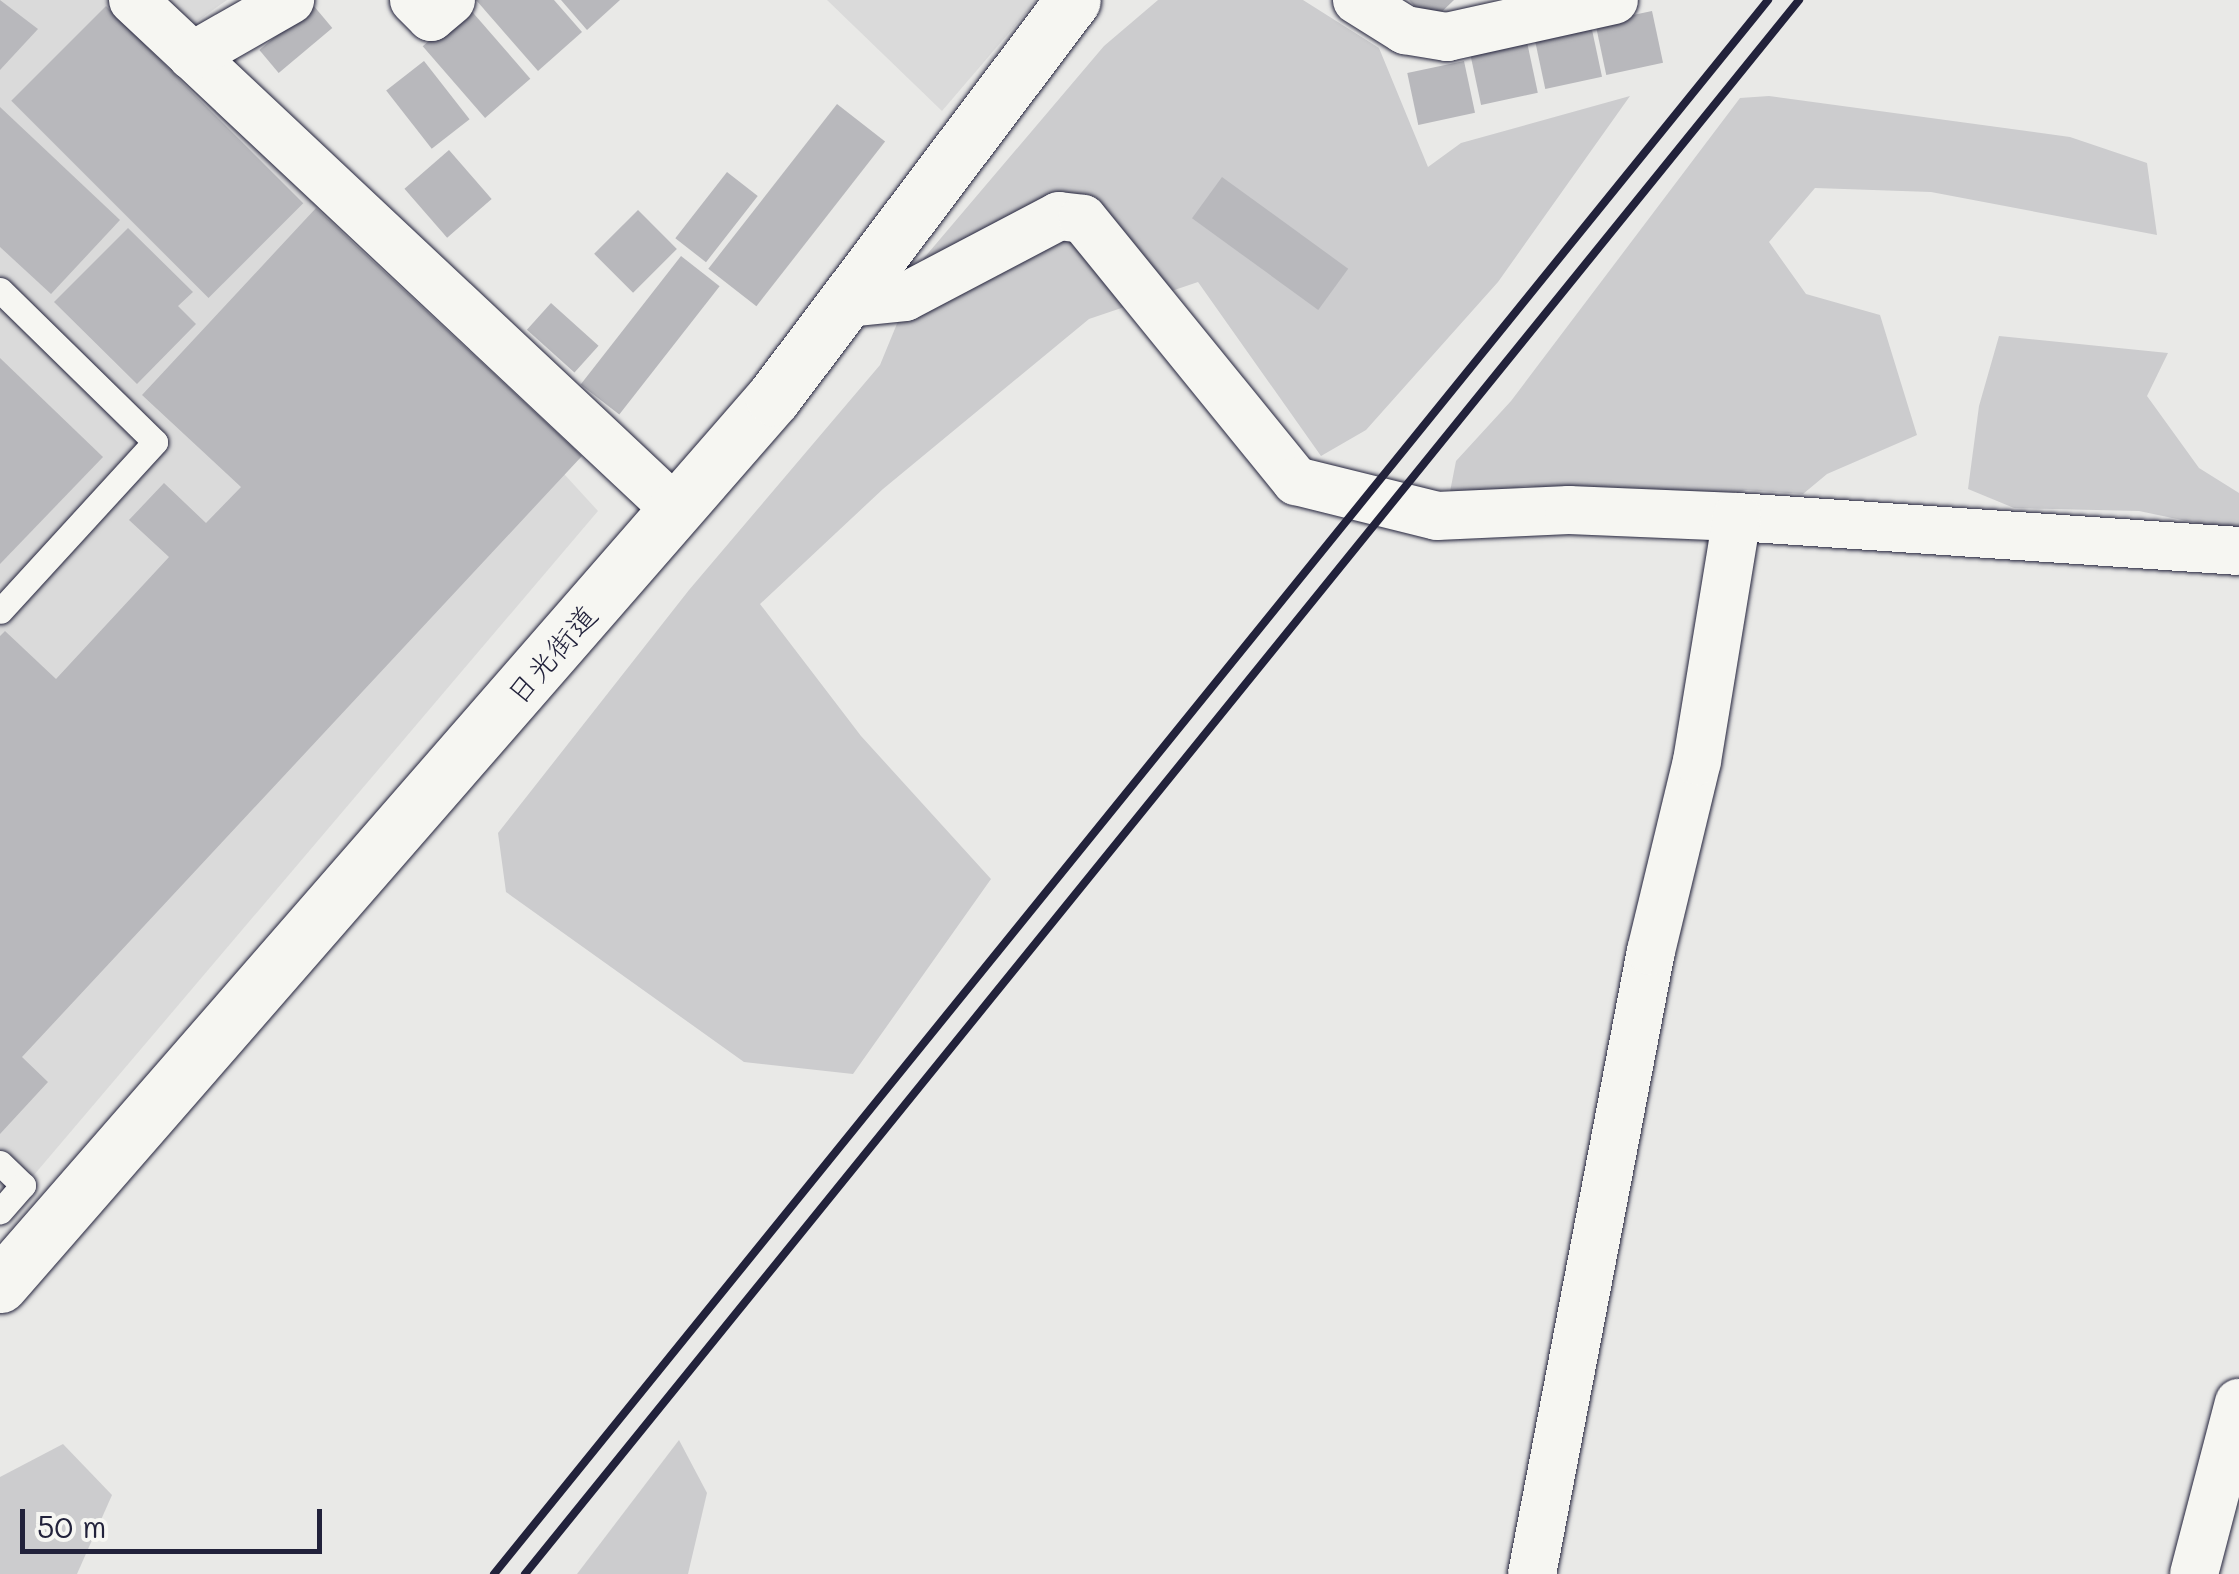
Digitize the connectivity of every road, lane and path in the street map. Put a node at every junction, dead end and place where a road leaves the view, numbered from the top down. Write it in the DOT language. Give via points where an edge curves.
graph roads {
  1 [pos="132,0"];
  2 [pos="290,0"];
  3 [pos="414,0"];
  4 [pos="451,0"];
  5 [pos="1073,0"];
  6 [pos="1356,0"];
  7 [pos="1614,0"];
  8 [pos="192,56"];
  9 [pos="0,290"];
  10 [pos="846,303"];
  11 [pos="676,510"];
  12 [pos="1737,517"];
  13 [pos="2239,551"];
  14 [pos="0,611"];
  15 [pos="0,1163"];
  16 [pos="0,1211"];
  17 [pos="0,1285"];
  18 [pos="2239,1403"];
  19 [pos="1532,1574"];
  20 [pos="2194,1574"];
  1 -- 8 [label="street"];
  2 -- 8 [label="street"];
  3 -- 4 [label="street" via="431,18"];
  5 -- 10 [label="main road, 日光街道"];
  6 -- 7 [label="street" via="1405,30 1447,37"];
  8 -- 11 [label="street"];
  9 -- 14 [label="lane" via="155,442"];
  10 -- 11 [label="main road, 日光街道"];
  10 -- 12 [label="street" via="906,297 1060,216 1084,219 1296,481 1437,516 1569,510"];
  11 -- 17 [label="main road, 日光街道"];
  12 -- 13 [label="street"];
  12 -- 19 [label="street" via="1697,761 1651,951"];
  15 -- 16 [label="lane" via="24,1185"];
  18 -- 20 [label="street"];
}
